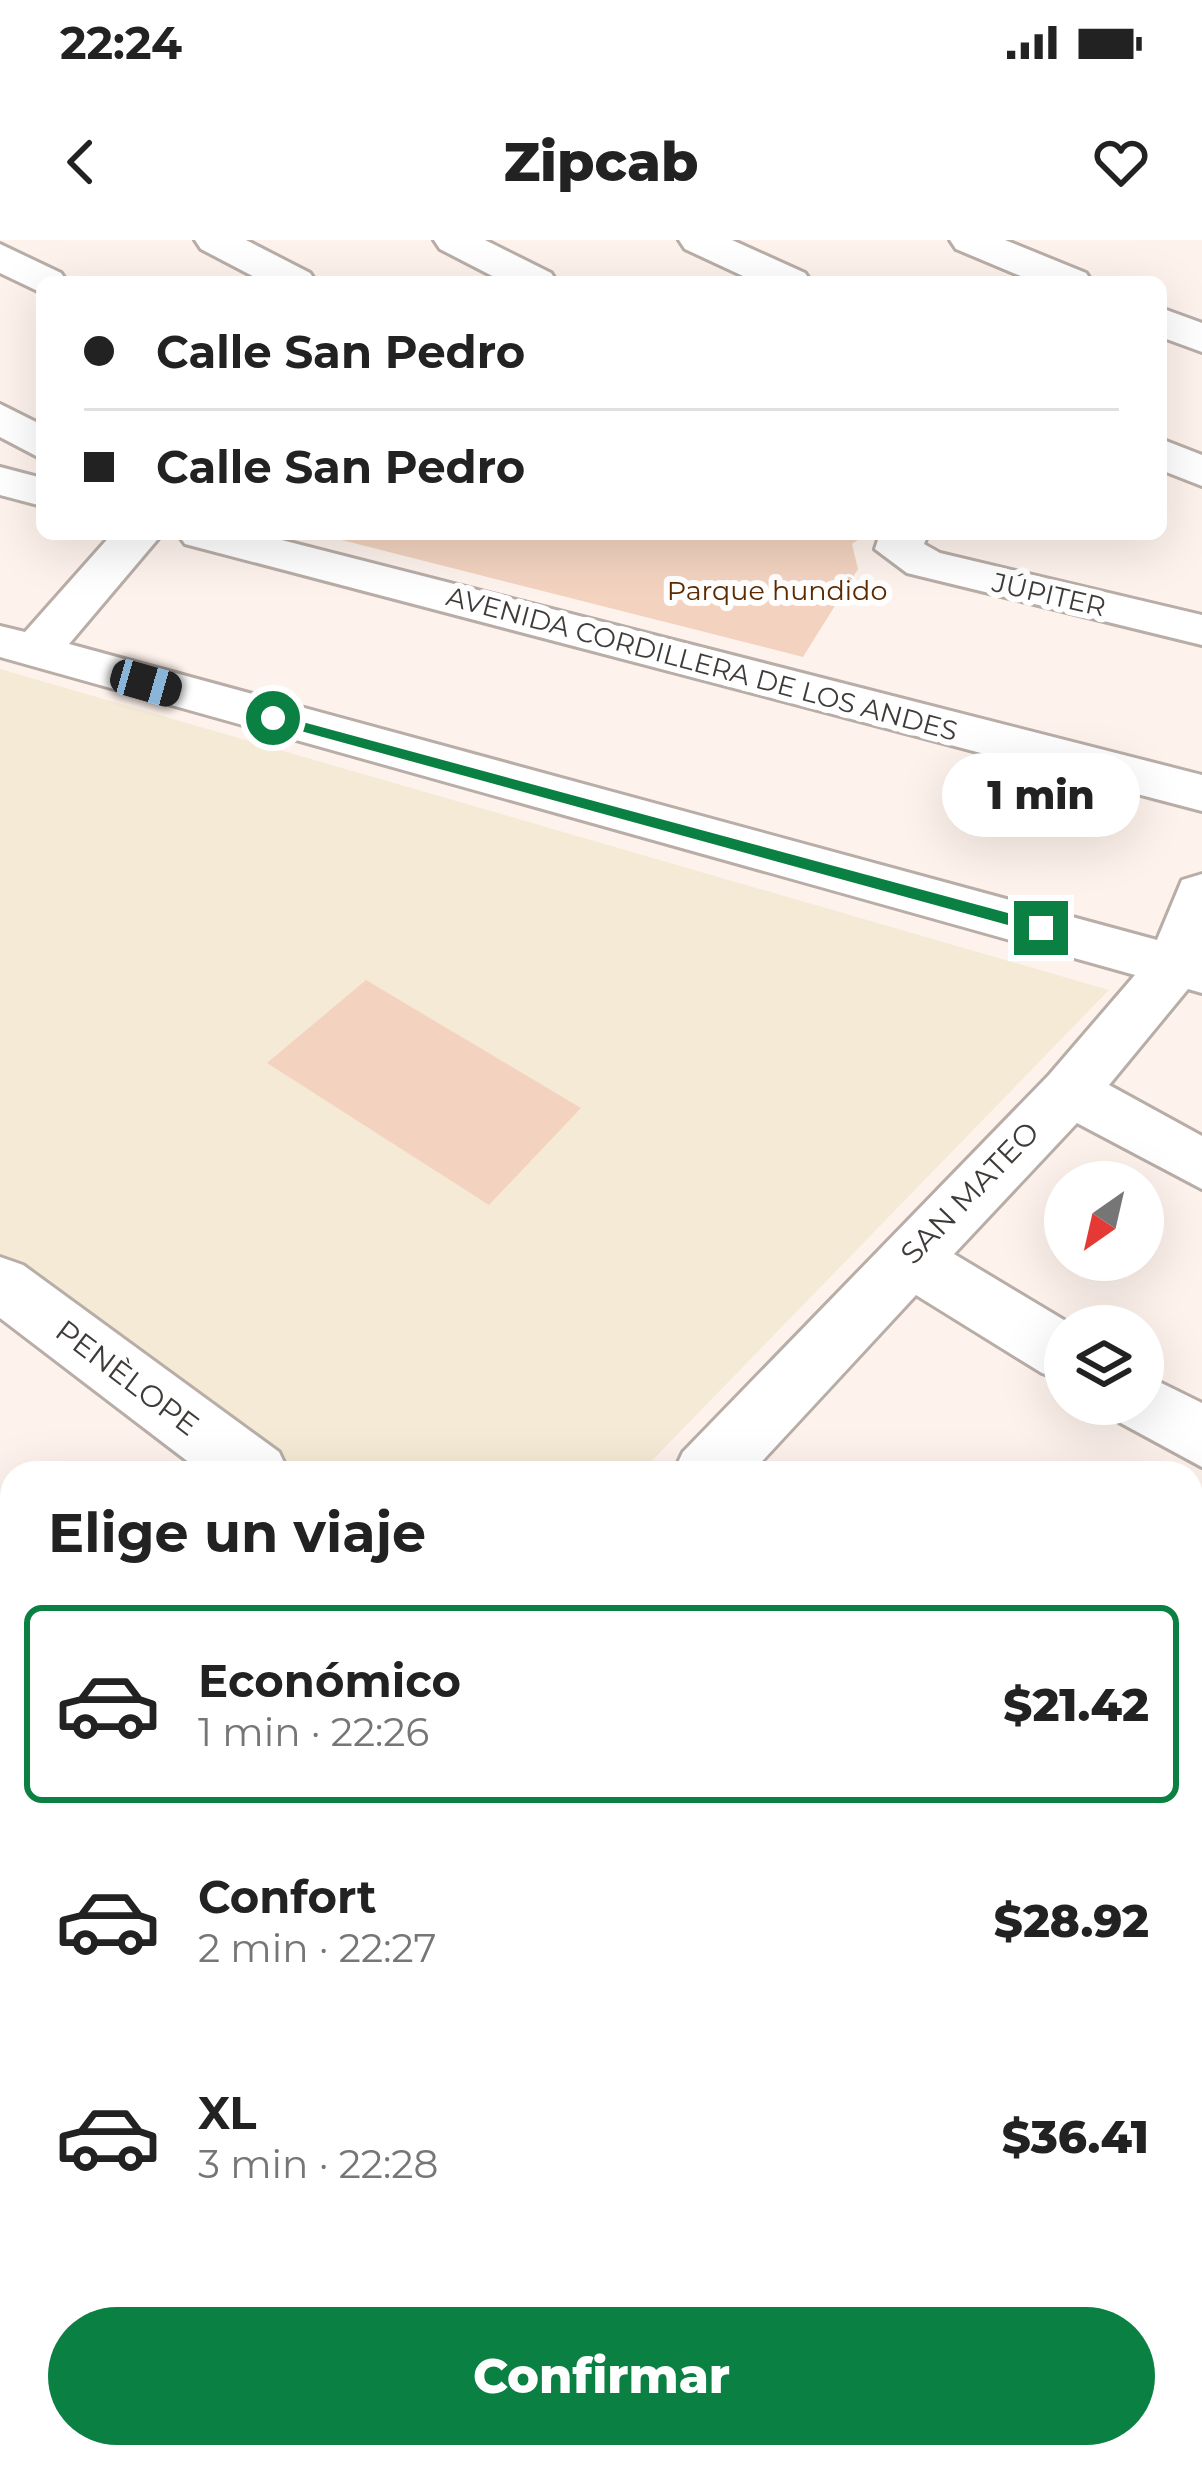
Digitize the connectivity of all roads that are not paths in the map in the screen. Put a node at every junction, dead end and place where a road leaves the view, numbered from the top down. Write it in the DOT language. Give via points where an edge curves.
graph roads {
  1 [pos="215,240"];
  2 [pos="454,240"];
  3 [pos="699,240"];
  4 [pos="970,240"];
  5 [pos="0,256"];
  6 [pos="740,260"];
  7 [pos="36,276"];
  8 [pos="284,276"];
  9 [pos="524,276"];
  10 [pos="709,276"];
  11 [pos="776,276"];
  12 [pos="1057,276"];
  13 [pos="1167,324"];
  14 [pos="1202,339"];
  15 [pos="0,417"];
  16 [pos="36,441"];
  17 [pos="1167,456"];
  18 [pos="0,458"];
  19 [pos="36,467"];
  20 [pos="1202,472"];
  21 [pos="0,481"];
  22 [pos="36,490"];
  23 [pos="1167,499"];
  24 [pos="1202,510"];
  25 [pos="132,540"];
  26 [pos="225,540"];
  27 [pos="328,540"];
  28 [pos="902,542"];
  29 [pos="1202,630"];
  30 [pos="18,646"];
  31 [pos="1202,766"];
  32 [pos="1202,793"];
  33 [pos="1202,893"];
  34 [pos="1189,969"];
  35 [pos="1070,1091"];
  36 [pos="1202,1165"];
  37 [pos="907,1257"];
  38 [pos="0,1283"];
  39 [pos="1044,1341"];
  40 [pos="1164,1415"];
  41 [pos="1202,1438"];
  42 [pos="239,1461"];
  43 [pos="738,1461"];
  1 -- 8 [label="street"];
  2 -- 9 [label="street"];
  3 -- 6 [label="street"];
  4 -- 12 [label="street"];
  5 -- 7 [label="street"];
  6 -- 10 [label="street"];
  6 -- 11 [label="street"];
  13 -- 14 [label="street"];
  15 -- 16 [label="street"];
  17 -- 20 [label="street"];
  18 -- 19 [label="street"];
  21 -- 22 [label="street"];
  23 -- 24 [label="street"];
  25 -- 30 [label="street"];
  26 -- 32 [label="street, AVENIDA CORDILLERA DE LOS ANDES"];
  27 -- 31 [label="street, AVENIDA CORDILLERA DE LOS ANDES"];
  28 -- 29 [label="street, JÚPITER" via="969,576"];
  30 -- 34 [label="street"];
  33 -- 34 [label="street, SAN MATEO"];
  34 -- 35 [label="street, SAN MATEO"];
  35 -- 36 [label="street"];
  35 -- 37 [label="street, SAN MATEO"];
  37 -- 39 [label="street"];
  37 -- 43 [label="street, SAN MATEO"];
  38 -- 42 [label="street, PENÈLOPE"];
  40 -- 41 [label="street"];
}
